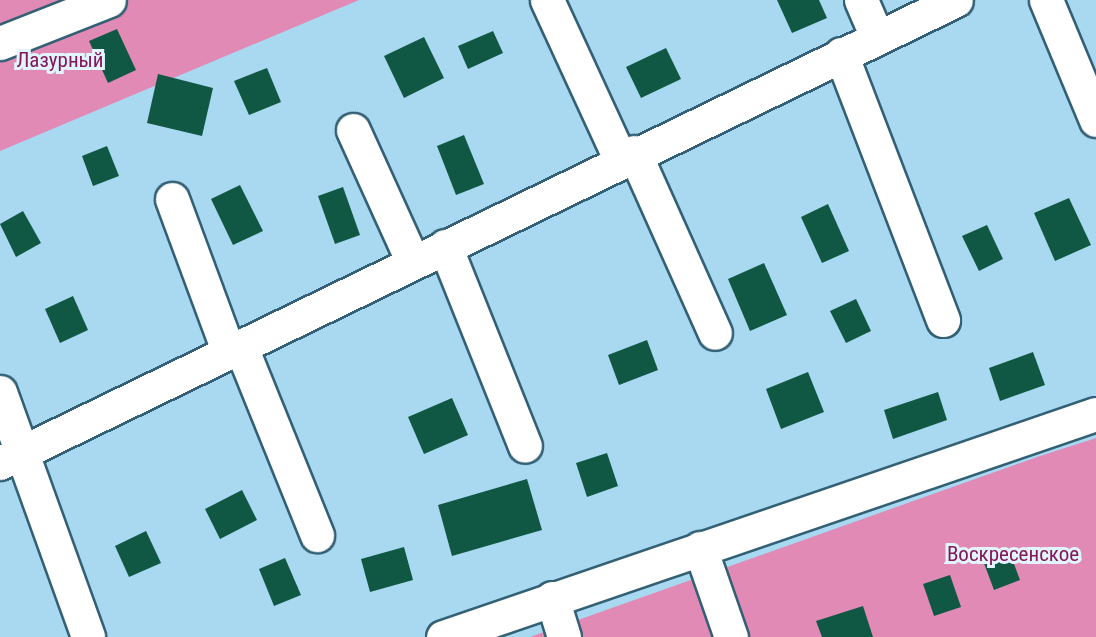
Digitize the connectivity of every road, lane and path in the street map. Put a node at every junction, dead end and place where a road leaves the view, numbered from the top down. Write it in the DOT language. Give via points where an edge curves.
graph roads {
  1 [pos="109,0"];
  2 [pos="547,0"];
  3 [pos="861,0"];
  4 [pos="956,0"];
  5 [pos="1046,0"];
  6 [pos="877,37"];
  7 [pos="0,43"];
  8 [pos="841,54"];
  9 [pos="1096,120"];
  10 [pos="353,130"];
  11 [pos="627,155"];
  12 [pos="172,199"];
  13 [pos="445,246"];
  14 [pos="413,262"];
  15 [pos="943,320"];
  16 [pos="715,333"];
  17 [pos="235,350"];
  18 [pos="0,392"];
  19 [pos="1096,414"];
  20 [pos="525,446"];
  21 [pos="11,458"];
  22 [pos="317,535"];
  23 [pos="700,548"];
  24 [pos="552,598"];
  25 [pos="88,637"];
  26 [pos="442,637"];
  27 [pos="564,637"];
  28 [pos="731,637"];
  1 -- 7 [label="street"];
  2 -- 11 [label="street"];
  3 -- 6 [label="street"];
  4 -- 6 [label="street"];
  5 -- 9 [label="street"];
  6 -- 8 [label="street"];
  8 -- 11 [label="street"];
  8 -- 15 [label="street"];
  10 -- 14 [label="street"];
  11 -- 13 [label="street"];
  11 -- 16 [label="street"];
  12 -- 17 [label="street"];
  13 -- 14 [label="street"];
  13 -- 20 [label="street"];
  14 -- 17 [label="street"];
  17 -- 21 [label="street"];
  17 -- 22 [label="street"];
  18 -- 21 [label="street"];
  19 -- 23 [label="street"];
  21 -- 25 [label="street"];
  23 -- 24 [label="street"];
  23 -- 28 [label="street"];
  24 -- 26 [label="street"];
  24 -- 27 [label="street"];
}
